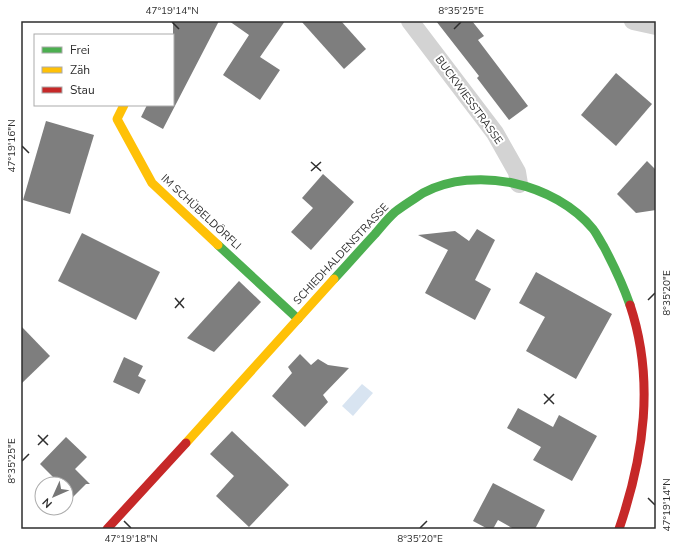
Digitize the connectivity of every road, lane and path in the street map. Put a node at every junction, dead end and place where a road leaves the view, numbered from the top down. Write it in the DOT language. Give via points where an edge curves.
graph roads {
  1 [pos="410,21"];
  2 [pos="633,21"];
  3 [pos="656,26"];
  4 [pos="124,106"];
  5 [pos="519,184"];
  6 [pos="298,319"];
  7 [pos="108,529"];
  8 [pos="619,529"];
  1 -- 5 [label="street, BUCKWIESSTRASSE" via="495,133 517,172"];
  2 -- 3 [label="street"];
  4 -- 6 [label="main road, IM SCHÜBELDÖRFLI" via="117,120 152,183"];
  5 -- 6 [label="main road, SCHIEDHALDENSTRASSE" via="497,180 462,182 428,191 409,202 395,212"];
  5 -- 8 [label="main road, SCHIEDHALDENSTRASSE" via="546,193 568,207 593,229 620,274 631,310 642,365 644,432 629,502"];
  6 -- 7 [label="main road, SCHIEDHALDENSTRASSE"];
}
